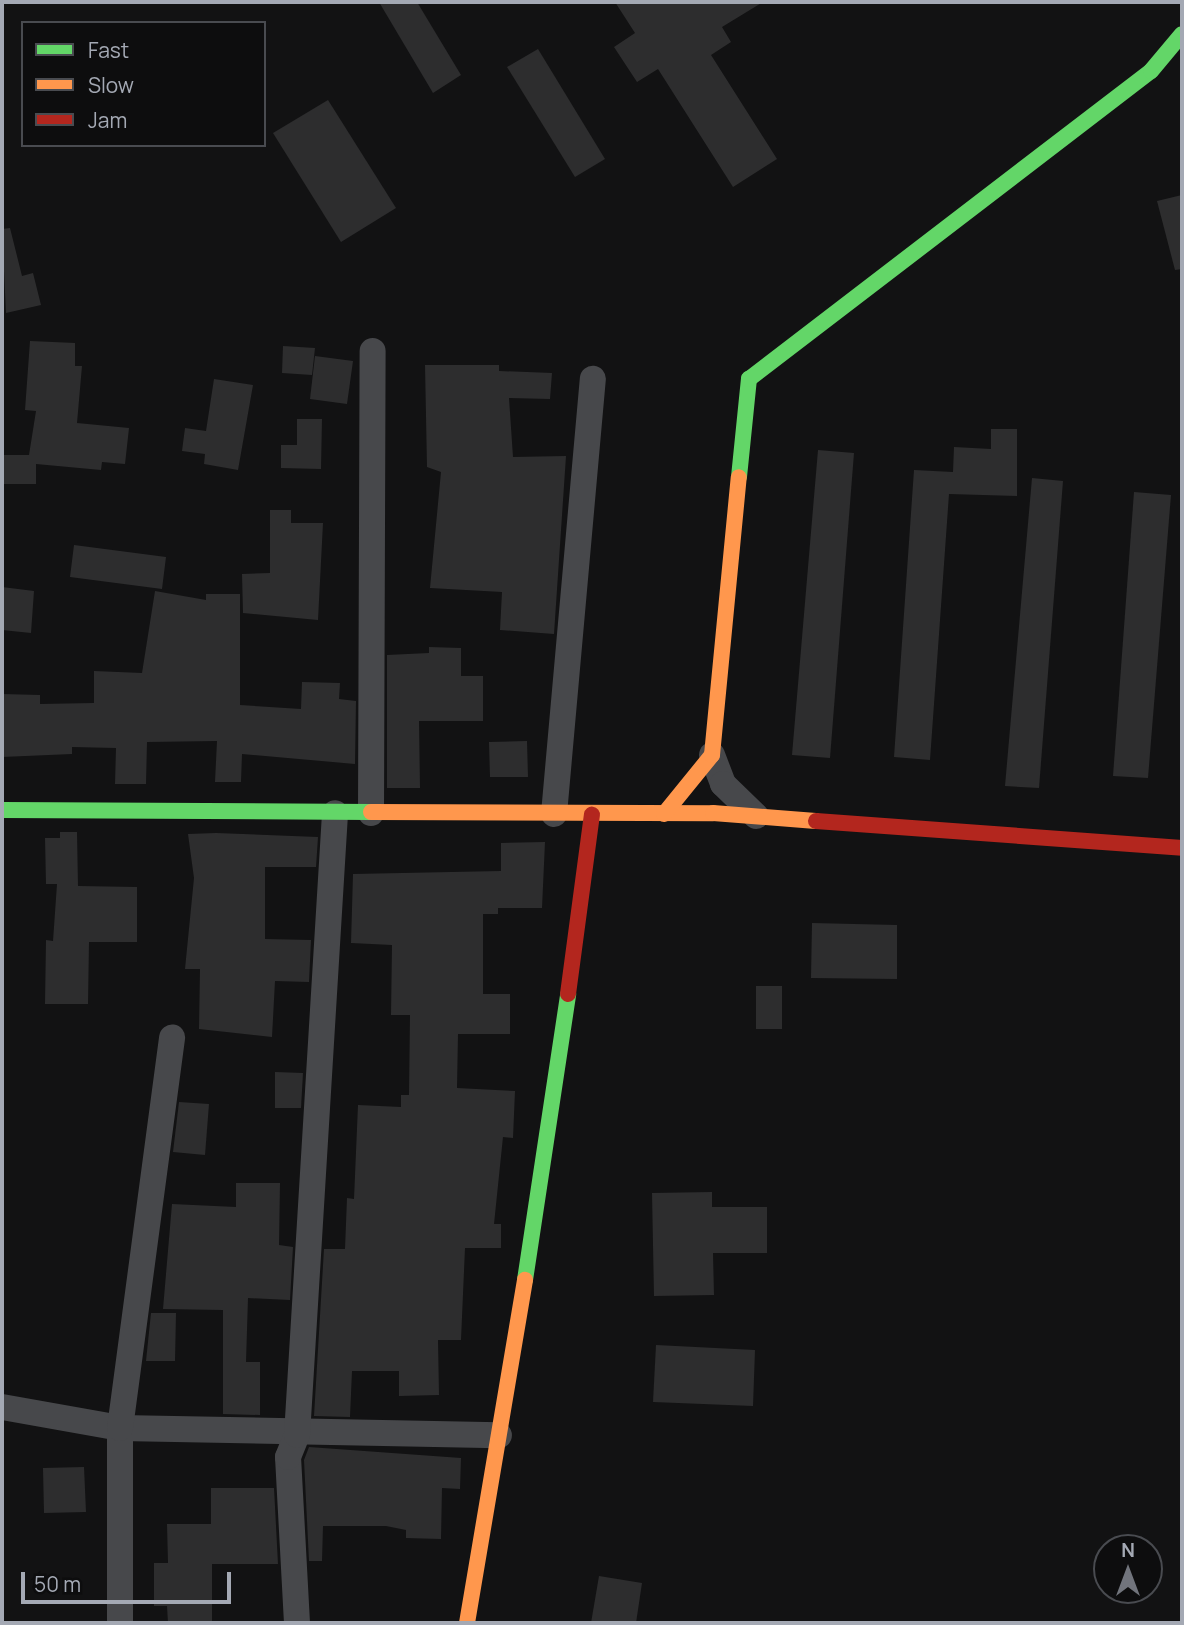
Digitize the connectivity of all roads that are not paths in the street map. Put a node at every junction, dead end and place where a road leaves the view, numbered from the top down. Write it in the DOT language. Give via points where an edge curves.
graph roads {
  1 [pos="1182,34"];
  2 [pos="1182,62"];
  3 [pos="1151,71"];
  4 [pos="373,351"];
  5 [pos="593,379"];
  6 [pos="712,755"];
  7 [pos="2,810"];
  8 [pos="335,813"];
  9 [pos="371,813"];
  10 [pos="554,814"];
  11 [pos="664,814"];
  12 [pos="592,815"];
  13 [pos="756,816"];
  14 [pos="1182,848"];
  15 [pos="172,1037"];
  16 [pos="2,1407"];
  17 [pos="120,1429"];
  18 [pos="499,1434"];
  19 [pos="297,1436"];
  20 [pos="120,1623"];
  21 [pos="297,1623"];
  22 [pos="467,1623"];
  1 -- 3 [label="street"];
  2 -- 3 [label="street"];
  3 -- 6 [label="street" via="749,379"];
  4 -- 9 [label="street"];
  5 -- 10 [label="street"];
  6 -- 11 [label="street"];
  6 -- 13 [label="street" via="723,784"];
  7 -- 8 [label="street"];
  8 -- 9 [label="street"];
  8 -- 19 [label="street"];
  9 -- 10 [label="street"];
  10 -- 12 [label="street"];
  11 -- 12 [label="street"];
  11 -- 13 [label="street"];
  12 -- 18 [label="street" via="548,1141"];
  13 -- 14 [label="street"];
  15 -- 17 [label="street"];
  16 -- 17 [label="street"];
  17 -- 19 [label="street"];
  17 -- 20 [label="street"];
  18 -- 19 [label="street"];
  18 -- 22 [label="street"];
  19 -- 21 [label="street" via="288,1457"];
}
